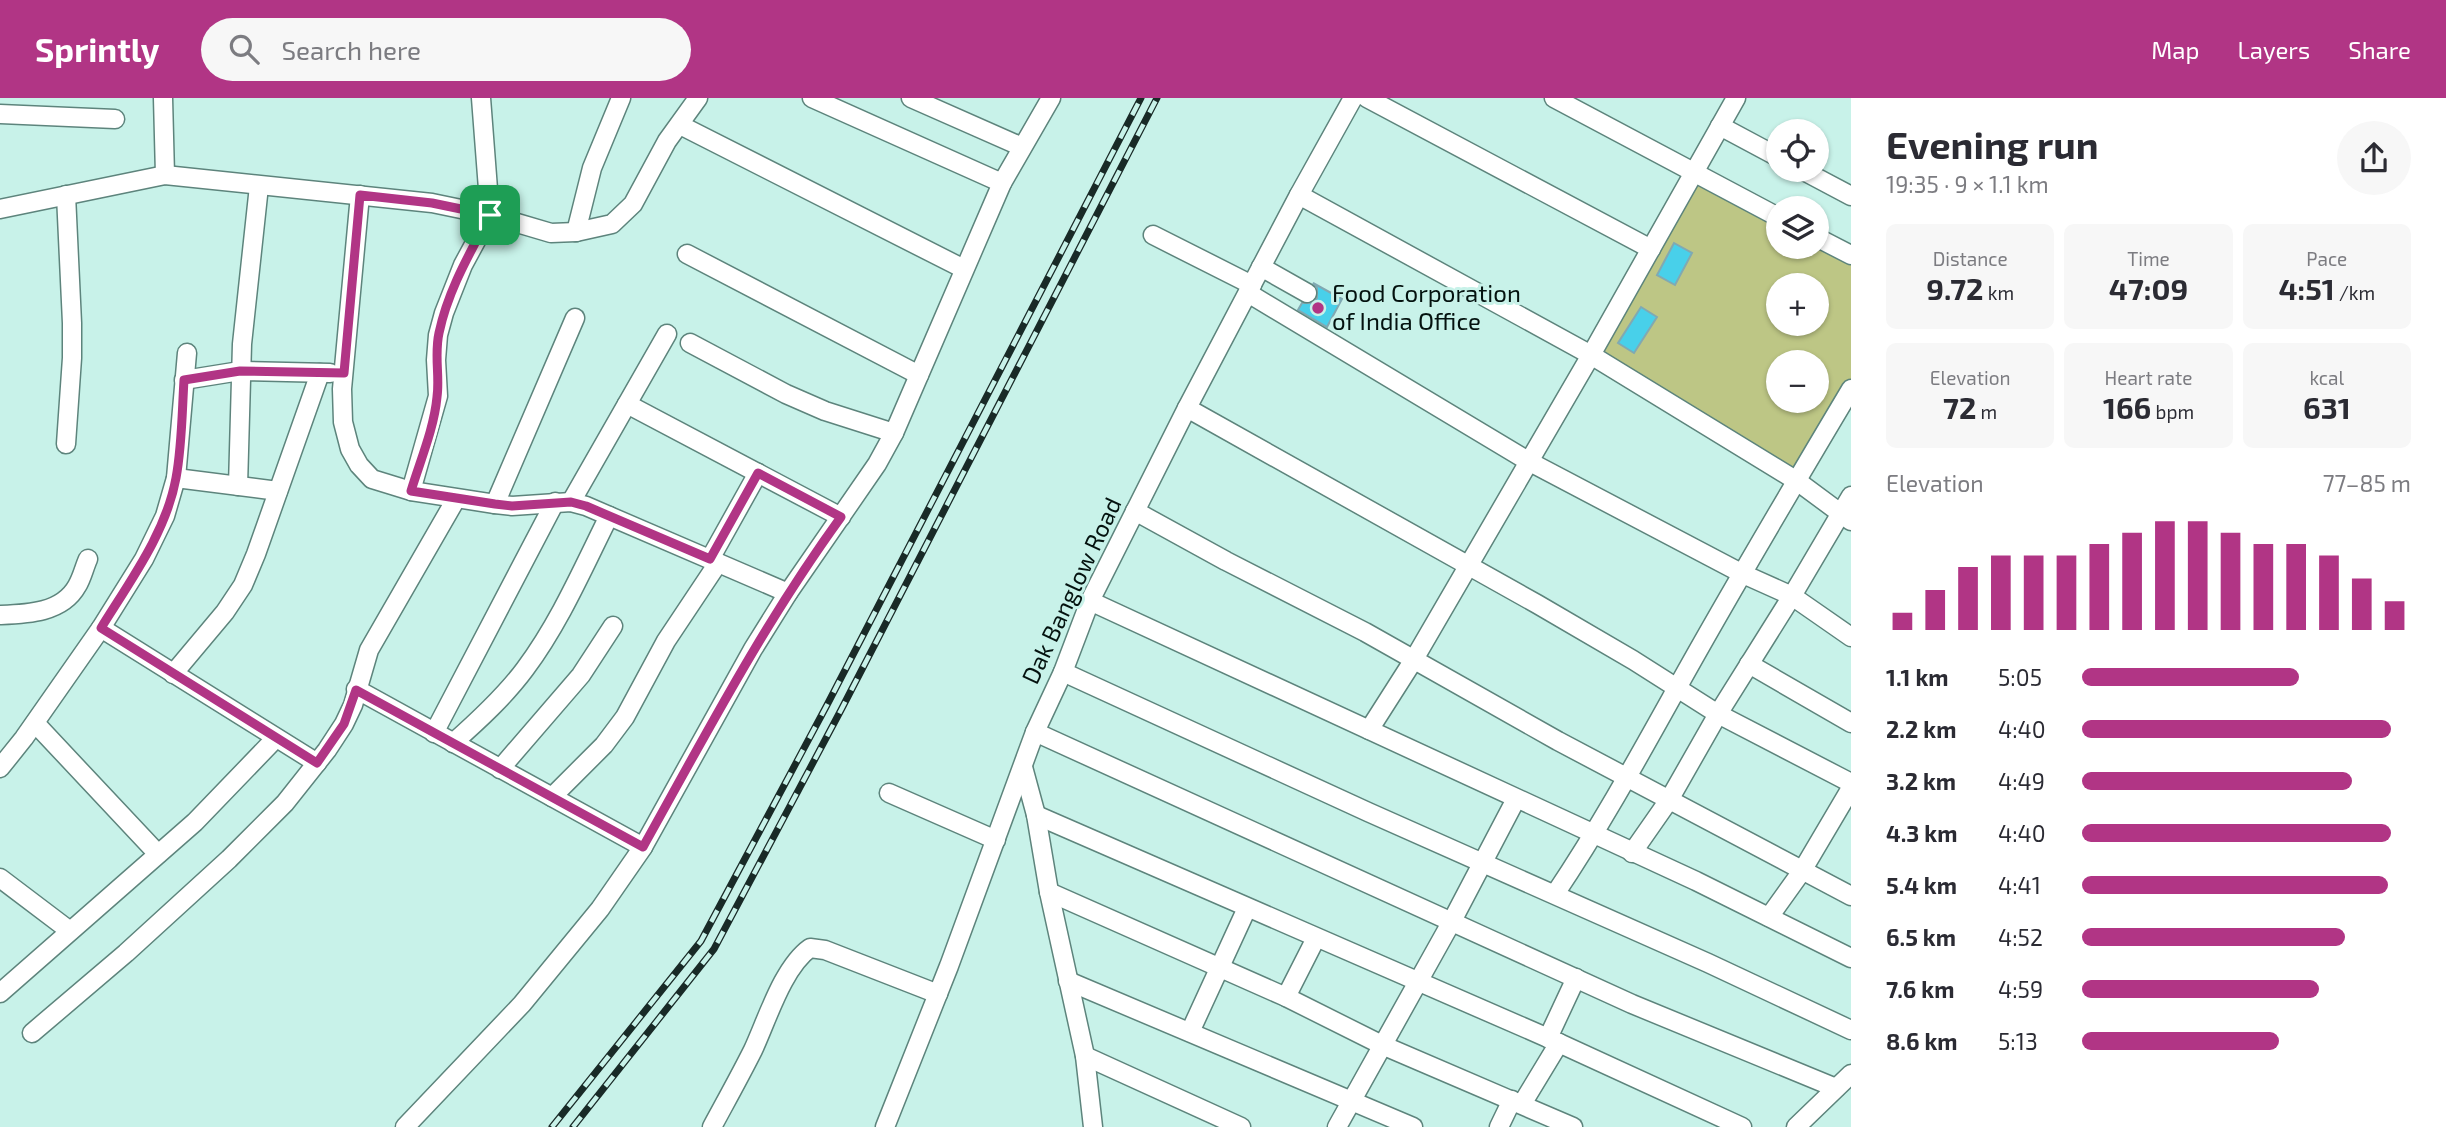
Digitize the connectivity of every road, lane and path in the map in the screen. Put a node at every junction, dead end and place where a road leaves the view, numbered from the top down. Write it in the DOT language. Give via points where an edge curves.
graph roads {
  1 [pos="163,98"];
  2 [pos="481,98"];
  3 [pos="621,98"];
  4 [pos="698,98"];
  5 [pos="812,98"];
  6 [pos="911,98"];
  7 [pos="1353,98"];
  8 [pos="1367,98"];
  9 [pos="1553,98"];
  10 [pos="1736,98"];
  11 [pos="1048,99"];
  12 [pos="1580,105"];
  13 [pos="0,114"];
  14 [pos="115,118"];
  15 [pos="680,125"];
  16 [pos="1720,126"];
  17 [pos="1022,147"];
  18 [pos="1766,151"];
  19 [pos="1694,173"];
  20 [pos="164,174"];
  21 [pos="1825,182"];
  22 [pos="1002,183"];
  23 [pos="259,186"];
  24 [pos="66,195"];
  25 [pos="360,195"];
  26 [pos="1299,195"];
  27 [pos="1851,196"];
  28 [pos="0,209"];
  29 [pos="1766,211"];
  30 [pos="490,215"];
  31 [pos="576,232"];
  32 [pos="1153,235"];
  33 [pos="1829,244"];
  34 [pos="1651,249"];
  35 [pos="687,254"];
  36 [pos="1851,255"];
  37 [pos="1261,267"];
  38 [pos="964,269"];
  39 [pos="1250,289"];
  40 [pos="1307,293"];
  41 [pos="575,318"];
  42 [pos="667,334"];
  43 [pos="690,343"];
  44 [pos="187,353"];
  45 [pos="1591,355"];
  46 [pos="240,371"];
  47 [pos="320,373"];
  48 [pos="344,373"];
  49 [pos="919,375"];
  50 [pos="184,380"];
  51 [pos="1851,389"];
  52 [pos="627,404"];
  53 [pos="1187,408"];
  54 [pos="894,433"];
  55 [pos="66,444"];
  56 [pos="1528,461"];
  57 [pos="758,473"];
  58 [pos="176,478"];
  59 [pos="1797,481"];
  60 [pos="237,486"];
  61 [pos="278,491"];
  62 [pos="411,491"];
  63 [pos="1851,496"];
  64 [pos="457,499"];
  65 [pos="563,502"];
  66 [pos="495,504"];
  67 [pos="1135,511"];
  68 [pos="609,516"];
  69 [pos="841,517"];
  70 [pos="1845,518"];
  71 [pos="88,559"];
  72 [pos="714,561"];
  73 [pos="1468,566"];
  74 [pos="1743,574"];
  75 [pos="788,593"];
  76 [pos="1792,596"];
  77 [pos="1090,601"];
  78 [pos="0,615"];
  79 [pos="612,625"];
  80 [pos="101,628"];
  81 [pos="1851,636"];
  82 [pos="1413,661"];
  83 [pos="1749,664"];
  84 [pos="1063,672"];
  85 [pos="173,674"];
  86 [pos="1677,688"];
  87 [pos="356,690"];
  88 [pos="1718,714"];
  89 [pos="35,723"];
  90 [pos="1851,723"];
  91 [pos="1369,730"];
  92 [pos="1035,732"];
  93 [pos="435,733"];
  94 [pos="275,739"];
  95 [pos="453,743"];
  96 [pos="317,763"];
  97 [pos="1023,767"];
  98 [pos="0,768"];
  99 [pos="500,769"];
  100 [pos="1629,777"];
  101 [pos="1851,786"];
  102 [pos="889,793"];
  103 [pos="552,797"];
  104 [pos="1516,799"];
  105 [pos="1670,800"];
  106 [pos="1036,816"];
  107 [pos="1594,836"];
  108 [pos="996,840"];
  109 [pos="643,847"];
  110 [pos="1632,853"];
  111 [pos="158,854"];
  112 [pos="1482,861"];
  113 [pos="1802,871"];
  114 [pos="0,878"];
  115 [pos="1049,892"];
  116 [pos="1555,894"];
  117 [pos="1851,896"];
  118 [pos="1247,908"];
  119 [pos="1769,918"];
  120 [pos="1452,921"];
  121 [pos="70,932"];
  122 [pos="1316,938"];
  123 [pos="1850,954"];
  124 [pos="1220,967"];
  125 [pos="1576,978"];
  126 [pos="1068,981"];
  127 [pos="1417,982"];
  128 [pos="0,993"];
  129 [pos="938,994"];
  130 [pos="1286,997"];
  131 [pos="1851,1030"];
  132 [pos="1190,1032"];
  133 [pos="32,1033"];
  134 [pos="1553,1041"];
  135 [pos="1382,1045"];
  136 [pos="1085,1056"];
  137 [pos="1846,1081"];
  138 [pos="1352,1101"];
  139 [pos="1517,1102"];
  140 [pos="405,1127"];
  141 [pos="712,1127"];
  142 [pos="885,1127"];
  143 [pos="1093,1127"];
  144 [pos="1241,1127"];
  145 [pos="1337,1127"];
  146 [pos="1413,1127"];
  147 [pos="1499,1127"];
  148 [pos="1573,1127"];
  149 [pos="1742,1127"];
  150 [pos="1796,1127"];
  1 -- 20 [label="street"];
  2 -- 30 [label="street"];
  3 -- 31 [label="street" via="592,167"];
  4 -- 15 [label="street"];
  5 -- 22 [label="street"];
  6 -- 17 [label="street"];
  7 -- 26 [label="street, Dak Banglow Road"];
  8 -- 34 [label="street"];
  9 -- 12 [label="street"];
  10 -- 16 [label="street"];
  11 -- 17 [label="street"];
  12 -- 19 [label="street"];
  13 -- 14 [label="street"];
  15 -- 31 [label="street" via="633,204 612,224"];
  15 -- 38 [label="street"];
  16 -- 18 [label="street"];
  16 -- 19 [label="street"];
  17 -- 22 [label="street"];
  19 -- 29 [label="street"];
  19 -- 34 [label="street"];
  20 -- 23 [label="street"];
  20 -- 24 [label="street"];
  21 -- 27 [label="street"];
  22 -- 38 [label="street"];
  23 -- 25 [label="street"];
  23 -- 46 [label="street"];
  24 -- 28 [label="street"];
  24 -- 55 [label="street" via="72,323"];
  25 -- 30 [label="street"];
  25 -- 48 [label="street"];
  26 -- 37 [label="street, Dak Banglow Road"];
  26 -- 45 [label="street"];
  30 -- 31 [label="street" via="551,233"];
  30 -- 62 [label="street" via="444,313 436,360 438,396"];
  32 -- 39 [label="street"];
  33 -- 36 [label="street"];
  34 -- 45 [label="street"];
  35 -- 49 [label="street"];
  37 -- 39 [label="street, Dak Banglow Road"];
  37 -- 40 [label="street"];
  38 -- 49 [label="street"];
  39 -- 53 [label="street, Dak Banglow Road"];
  39 -- 56 [label="street"];
  41 -- 66 [label="street"];
  42 -- 52 [label="street"];
  43 -- 54 [label="street" via="796,398"];
  44 -- 50 [label="street"];
  45 -- 56 [label="street"];
  45 -- 59 [label="street"];
  46 -- 47 [label="street"];
  46 -- 50 [label="street"];
  46 -- 60 [label="street"];
  47 -- 48 [label="street"];
  47 -- 61 [label="street"];
  48 -- 62 [label="street" via="343,422 359,465 372,479"];
  49 -- 54 [label="street"];
  50 -- 58 [label="street"];
  51 -- 59 [label="street"];
  52 -- 57 [label="street"];
  52 -- 65 [label="street"];
  53 -- 67 [label="street, Dak Banglow Road"];
  53 -- 73 [label="street"];
  54 -- 69 [label="street"];
  56 -- 73 [label="street"];
  56 -- 74 [label="street"];
  57 -- 69 [label="street"];
  57 -- 72 [label="street"];
  58 -- 60 [label="street"];
  58 -- 80 [label="street" via="165,516 144,559"];
  59 -- 70 [label="street"];
  59 -- 74 [label="street"];
  60 -- 61 [label="street"];
  61 -- 85 [label="street" via="243,584"];
  62 -- 64 [label="street"];
  63 -- 70 [label="street"];
  64 -- 66 [label="street"];
  64 -- 87 [label="street" via="369,650"];
  65 -- 66 [label="street"];
  65 -- 68 [label="street"];
  65 -- 93 [label="street"];
  67 -- 77 [label="street, Dak Banglow Road"];
  67 -- 82 [label="street"];
  68 -- 72 [label="street"];
  68 -- 95 [label="street" via="539,649 507,690"];
  69 -- 75 [label="street"];
  70 -- 76 [label="street"];
  71 -- 78 [label="street" via="77,587 61,603"];
  72 -- 75 [label="street"];
  72 -- 103 [label="street" via="625,718"];
  73 -- 82 [label="street"];
  73 -- 86 [label="street"];
  74 -- 76 [label="street"];
  74 -- 86 [label="street"];
  75 -- 109 [label="street"];
  76 -- 81 [label="street"];
  76 -- 83 [label="street"];
  77 -- 84 [label="street, Dak Banglow Road"];
  77 -- 91 [label="street"];
  79 -- 99 [label="street" via="581,675"];
  80 -- 85 [label="street"];
  80 -- 89 [label="street"];
  82 -- 91 [label="street"];
  82 -- 100 [label="street"];
  83 -- 88 [label="street"];
  83 -- 90 [label="street"];
  84 -- 92 [label="street, Dak Banglow Road"];
  84 -- 112 [label="street"];
  85 -- 94 [label="street"];
  86 -- 88 [label="street"];
  86 -- 100 [label="street"];
  87 -- 93 [label="street"];
  87 -- 96 [label="street" via="344,724"];
  88 -- 101 [label="street"];
  88 -- 105 [label="street"];
  89 -- 98 [label="street"];
  89 -- 111 [label="street"];
  91 -- 104 [label="street"];
  92 -- 97 [label="street, Dak Banglow Road"];
  92 -- 120 [label="street"];
  93 -- 95 [label="street"];
  94 -- 96 [label="street"];
  94 -- 111 [label="street" via="210,808"];
  95 -- 99 [label="street"];
  96 -- 133 [label="street" via="229,859"];
  97 -- 106 [label="street"];
  97 -- 108 [label="street, Dak Banglow Road"];
  99 -- 103 [label="street"];
  100 -- 105 [label="street"];
  100 -- 107 [label="street"];
  101 -- 113 [label="street"];
  102 -- 108 [label="street"];
  103 -- 109 [label="street"];
  104 -- 107 [label="street"];
  104 -- 112 [label="street"];
  105 -- 110 [label="street"];
  105 -- 113 [label="street"];
  106 -- 115 [label="street"];
  106 -- 118 [label="street"];
  107 -- 110 [label="street"];
  107 -- 116 [label="street"];
  108 -- 129 [label="street, Dak Banglow Road"];
  109 -- 140 [label="street" via="600,909 522,1004"];
  110 -- 119 [label="street"];
  111 -- 121 [label="street"];
  112 -- 116 [label="street"];
  112 -- 120 [label="street"];
  113 -- 117 [label="street"];
  113 -- 119 [label="street"];
  114 -- 121 [label="street"];
  115 -- 124 [label="street"];
  115 -- 126 [label="street"];
  116 -- 131 [label="street"];
  118 -- 122 [label="street"];
  118 -- 124 [label="street"];
  119 -- 123 [label="street"];
  120 -- 125 [label="street"];
  120 -- 127 [label="street"];
  121 -- 128 [label="street"];
  122 -- 127 [label="street"];
  122 -- 130 [label="street"];
  124 -- 130 [label="street"];
  124 -- 132 [label="street"];
  125 -- 134 [label="street"];
  125 -- 137 [label="street" via="1632,1004"];
  126 -- 132 [label="street"];
  126 -- 136 [label="street"];
  127 -- 134 [label="street"];
  127 -- 135 [label="street"];
  129 -- 141 [label="street" via="810,948 789,973"];
  129 -- 142 [label="street, Dak Banglow Road"];
  130 -- 135 [label="street"];
  132 -- 138 [label="street"];
  134 -- 139 [label="street"];
  134 -- 149 [label="street"];
  135 -- 138 [label="street"];
  135 -- 139 [label="street"];
  136 -- 143 [label="street"];
  136 -- 144 [label="street"];
  137 -- 150 [label="street"];
  138 -- 145 [label="street"];
  138 -- 146 [label="street"];
  139 -- 147 [label="street"];
  139 -- 148 [label="street"];
}
